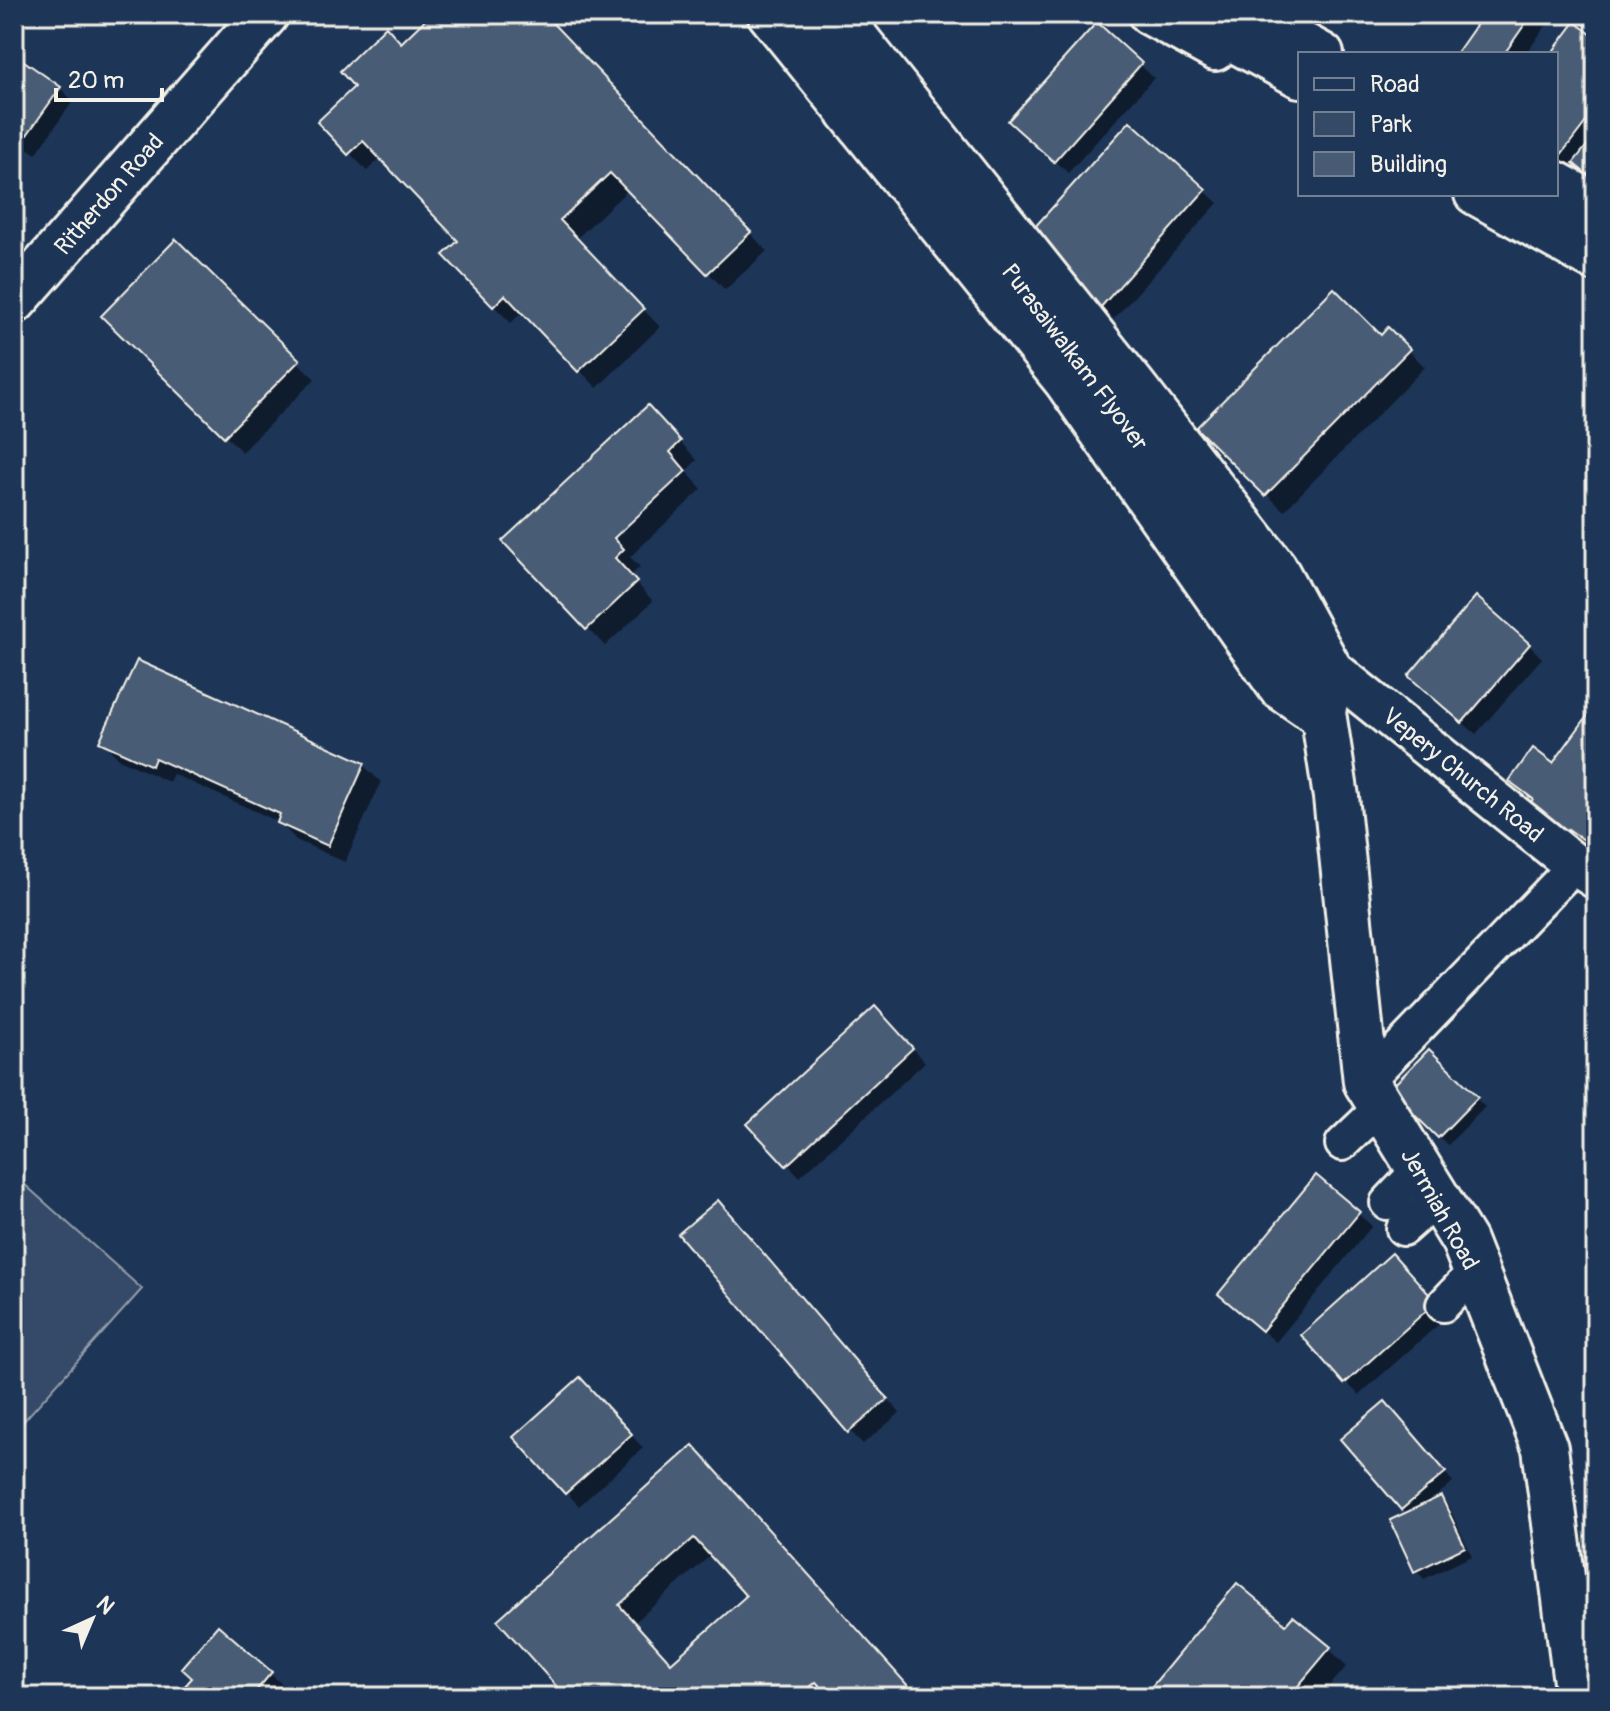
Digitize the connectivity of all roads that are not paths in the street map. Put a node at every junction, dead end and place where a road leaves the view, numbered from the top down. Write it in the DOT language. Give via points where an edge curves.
graph roads {
  1 [pos="266,14"];
  2 [pos="768,14"];
  3 [pos="799,14"];
  4 [pos="839,14"];
  5 [pos="1149,14"];
  6 [pos="1187,14"];
  7 [pos="1250,14"];
  8 [pos="1319,52"];
  9 [pos="1298,74"];
  10 [pos="1298,96"];
  11 [pos="1558,183"];
  12 [pos="1479,196"];
  13 [pos="1521,196"];
  14 [pos="1596,204"];
  15 [pos="1596,237"];
  16 [pos="1596,261"];
  17 [pos="14,301"];
  18 [pos="1332,670"];
  19 [pos="1324,719"];
  20 [pos="1585,871"];
  21 [pos="1374,1094"];
  22 [pos="1342,1144"];
  23 [pos="1429,1183"];
  24 [pos="1395,1216"];
  25 [pos="1476,1270"];
  26 [pos="1443,1305"];
  27 [pos="1578,1697"];
  1 -- 17 [label="main road, Ritherdon Road"];
  2 -- 19 [label="street" via="1065,382 1279,688"];
  3 -- 19 [label="main road, Purasaiwalkam Flyover" via="1044,312 1286,641"];
  4 -- 18 [label="street" via="1276,567"];
  5 -- 10 [label="street"];
  6 -- 9 [label="main road"];
  7 -- 8 [label="street"];
  11 -- 14 [label="street"];
  12 -- 16 [label="street"];
  13 -- 15 [label="main road"];
  18 -- 19 [label="street"];
  18 -- 20 [label="street, Vepery Church Road"];
  19 -- 21 [label="main road, Jermiah Road"];
  20 -- 21 [label="street"];
  21 -- 22 [label="street"];
  21 -- 23 [label="main road, Jermiah Road"];
  23 -- 24 [label="street"];
  23 -- 25 [label="main road, Jermiah Road"];
  25 -- 26 [label="street"];
  25 -- 27 [label="main road, Jermiah Road" via="1545,1448"];
}
